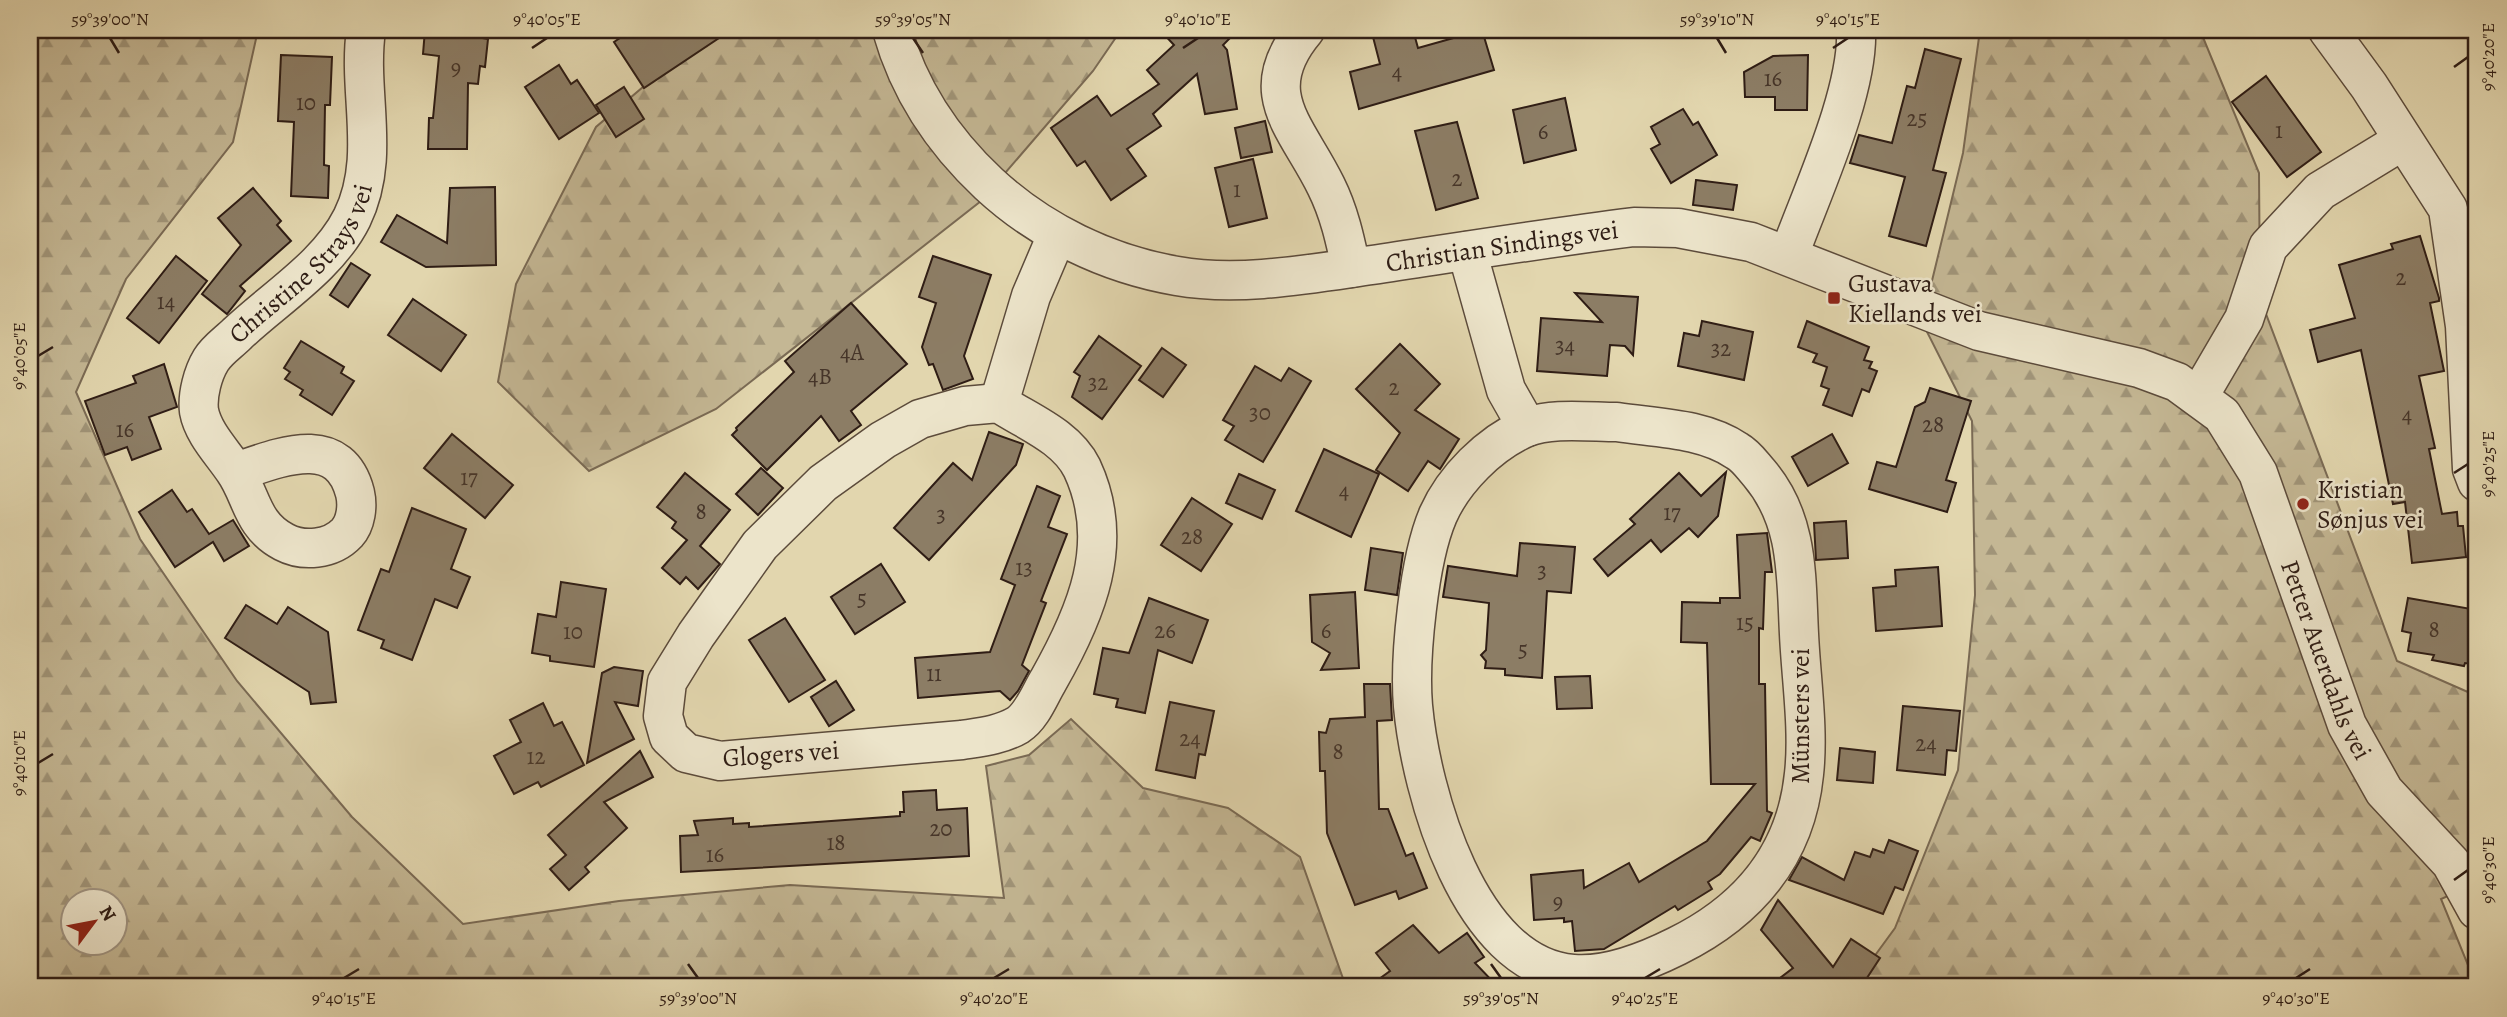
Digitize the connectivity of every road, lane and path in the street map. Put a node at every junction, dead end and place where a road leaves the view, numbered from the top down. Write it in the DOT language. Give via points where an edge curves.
graph roads {
  1 [pos="366,30"];
  2 [pos="892,30"];
  3 [pos="1305,30"];
  4 [pos="1856,30"];
  5 [pos="2328,30"];
  6 [pos="2402,141"];
  7 [pos="2463,204"];
  8 [pos="1057,235"];
  9 [pos="1467,251"];
  10 [pos="1789,255"];
  11 [pos="1351,268"];
  12 [pos="2199,396"];
  13 [pos="999,403"];
  14 [pos="2474,410"];
  15 [pos="1527,427"];
  16 [pos="236,472"];
  17 [pos="2477,482"];
  18 [pos="2477,910"];
  1 -- 16 [label="street, Christine Strays vei" via="369,153 363,191 352,219 322,257 212,358 202,379 199,411 217,449"];
  2 -- 8 [label="street, Christian Sindings vei" via="909,77 950,142 1014,207"];
  3 -- 11 [label="street" via="1291,46 1282,72 1285,114 1341,221"];
  4 -- 10 [label="street" via="1835,130"];
  5 -- 6 [label="street"];
  6 -- 7 [label="street"];
  6 -- 12 [label="street" via="2320,191 2268,247 2244,319"];
  7 -- 14 [label="street" via="2465,326"];
  8 -- 11 [label="street, Christian Sindings vei" via="1101,255 1177,276 1227,280"];
  8 -- 13 [label="street" via="1031,296"];
  9 -- 10 [label="street, Christian Sindings vei" via="1634,227 1726,236"];
  9 -- 11 [label="street, Christian Sindings vei"];
  9 -- 15 [label="street" via="1506,390"];
  10 -- 12 [label="street, Christian Sindings vei" via="1979,331 2139,368"];
  12 -- 18 [label="street, Petter Auerdahls vei" via="2222,415 2258,473 2347,725 2369,766 2384,791 2451,863"];
  13 -- 13 [label="street, Glogers vei" via="965,406 920,419 883,440 822,484 760,545 667,682 663,716 669,737 686,753 720,761 962,740 1020,724 1073,638 1097,566 1097,512 1082,467 1064,442"];
  14 -- 17 [label="street" via="2468,434"];
  15 -- 15 [label="street, Münsters vei" via="1475,464 1438,514 1422,582 1412,659 1420,751 1452,855 1476,905 1499,937 1528,960 1553,970 1574,974 1619,969 1708,931 1729,916 1762,881 1790,833 1805,772 1793,538 1773,490 1739,452 1712,438 1617,422"];
}
